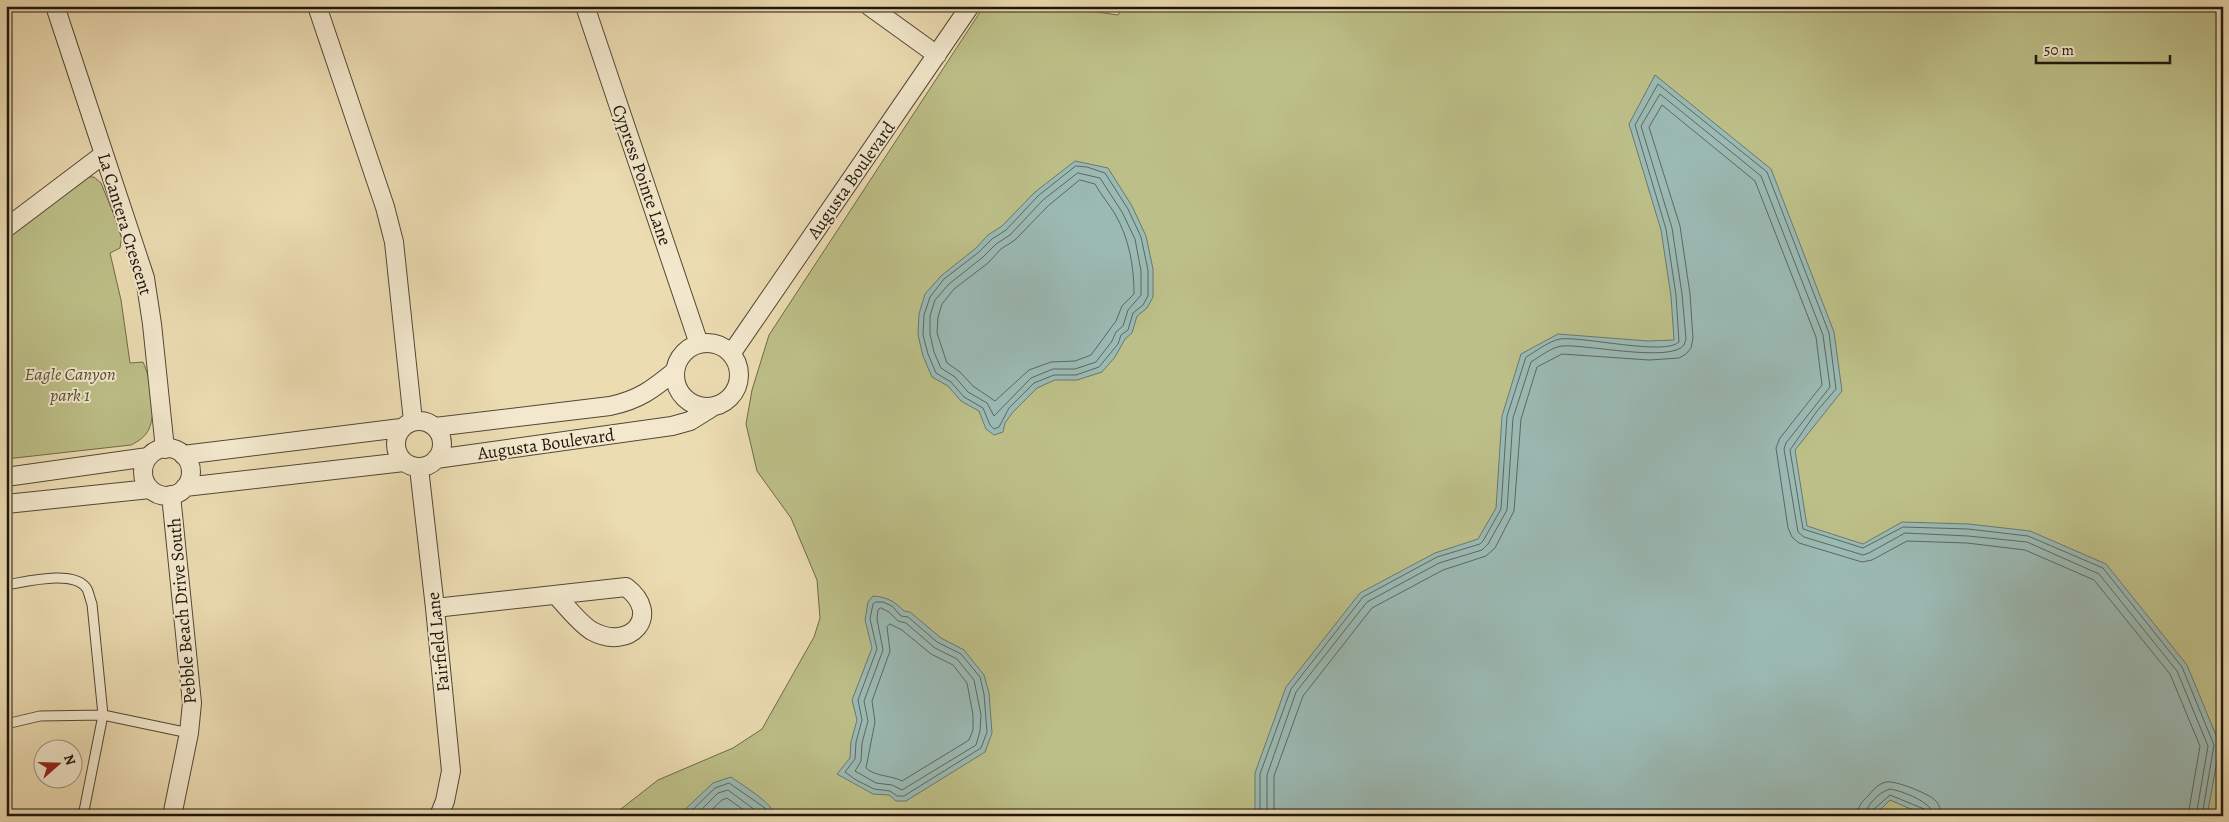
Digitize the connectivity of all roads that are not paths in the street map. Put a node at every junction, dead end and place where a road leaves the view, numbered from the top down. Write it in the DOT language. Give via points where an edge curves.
graph roads {
  1 [pos="54,6"];
  2 [pos="317,6"];
  3 [pos="585,6"];
  4 [pos="869,6"];
  5 [pos="970,6"];
  6 [pos="937,55"];
  7 [pos="104,154"];
  8 [pos="6,228"];
  9 [pos="699,344"];
  10 [pos="731,354"];
  11 [pos="675,370"];
  12 [pos="711,408"];
  13 [pos="407,425"];
  14 [pos="434,427"];
  15 [pos="165,449"];
  16 [pos="183,456"];
  17 [pos="148,458"];
  18 [pos="436,460"];
  19 [pos="411,465"];
  20 [pos="6,477"];
  21 [pos="150,489"];
  22 [pos="178,492"];
  23 [pos="6,504"];
  24 [pos="6,585"];
  25 [pos="556,595"];
  26 [pos="435,608"];
  27 [pos="103,715"];
  28 [pos="6,724"];
  29 [pos="189,733"];
  30 [pos="83,816"];
  31 [pos="172,816"];
  32 [pos="439,816"];
  1 -- 7 [label="street, La Cantera Crescent"];
  2 -- 13 [label="street" via="394,242"];
  3 -- 9 [label="street, Cypress Pointe Lane"];
  4 -- 6 [label="street"];
  5 -- 6 [label="street, Augusta Boulevard"];
  6 -- 10 [label="street, Augusta Boulevard"];
  7 -- 8 [label="street"];
  7 -- 15 [label="street, La Cantera Crescent" via="145,278"];
  9 -- 10 [label="street" via="717,344"];
  9 -- 11 [label="street" via="683,354"];
  10 -- 12 [label="street" via="737,362 739,383 729,400"];
  11 -- 12 [label="street" via="680,393 694,404"];
  11 -- 14 [label="street, Augusta Boulevard" via="648,393 629,402"];
  12 -- 18 [label="street, Augusta Boulevard" via="690,421 672,426"];
  13 -- 14 [label="street" via="428,422"];
  13 -- 16 [label="street"];
  13 -- 19 [label="street" via="395,442 399,456"];
  14 -- 18 [label="street" via="442,439"];
  15 -- 16 [label="street"];
  15 -- 17 [label="street"];
  16 -- 22 [label="street" via="190,468 189,482"];
  17 -- 20 [label="street"];
  17 -- 21 [label="street" via="143,477"];
  18 -- 19 [label="street" via="431,464"];
  19 -- 22 [label="street"];
  19 -- 26 [label="street, Fairfield Lane"];
  21 -- 22 [label="street" via="161,496"];
  21 -- 23 [label="street"];
  22 -- 29 [label="street, Pebble Beach Drive South" via="192,703"];
  24 -- 27 [label="lane" via="62,577 86,588 92,604"];
  25 -- 26 [label="street"];
  26 -- 32 [label="street, Fairfield Lane" via="451,771"];
  27 -- 28 [label="lane" via="40,716"];
  27 -- 29 [label="lane"];
  27 -- 30 [label="lane"];
  29 -- 31 [label="street, Pebble Beach Drive South"];
}
